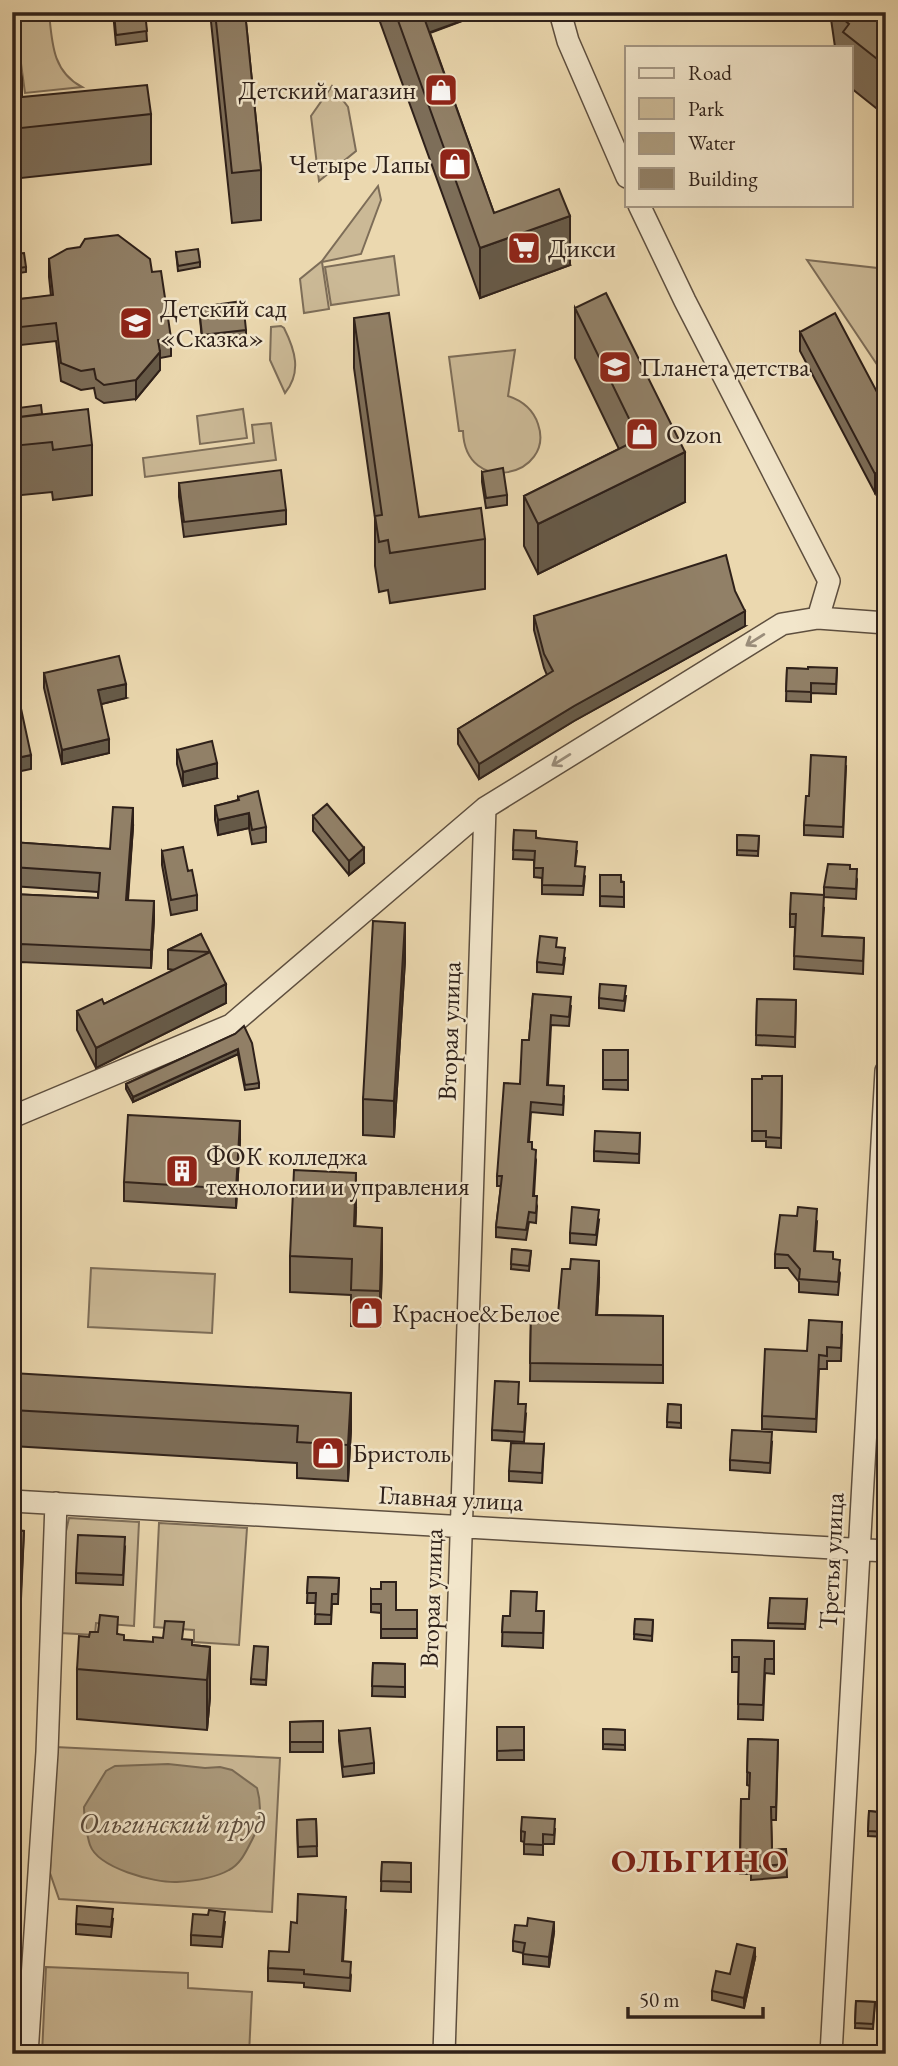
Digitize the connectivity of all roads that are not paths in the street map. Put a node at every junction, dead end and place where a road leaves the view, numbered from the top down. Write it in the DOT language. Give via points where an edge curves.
graph roads {
  1 [pos="559,12"];
  2 [pos="625,172"];
  3 [pos="639,206"];
  4 [pos="818,618"];
  5 [pos="886,623"];
  6 [pos="485,808"];
  7 [pos="886,1071"];
  8 [pos="12,1117"];
  9 [pos="12,1501"];
  10 [pos="56,1503"];
  11 [pos="461,1527"];
  12 [pos="859,1549"];
  13 [pos="886,1551"];
  14 [pos="27,2054"];
  15 [pos="444,2054"];
  16 [pos="831,2054"];
  1 -- 2 [label="street"];
  3 -- 4 [label="street" via="828,581"];
  4 -- 5 [label="street"];
  4 -- 6 [label="street, one-way" via="782,624"];
  6 -- 8 [label="street" via="231,1025"];
  6 -- 11 [label="street, Вторая улица"];
  7 -- 12 [label="street, Третья улица"];
  9 -- 10 [label="street, Главная улица"];
  10 -- 11 [label="street, Главная улица"];
  10 -- 14 [label="street" via="47,1752"];
  11 -- 12 [label="street, Главная улица"];
  11 -- 15 [label="street, Вторая улица"];
  12 -- 13 [label="street, Главная улица"];
  12 -- 16 [label="street, Третья улица"];
}
